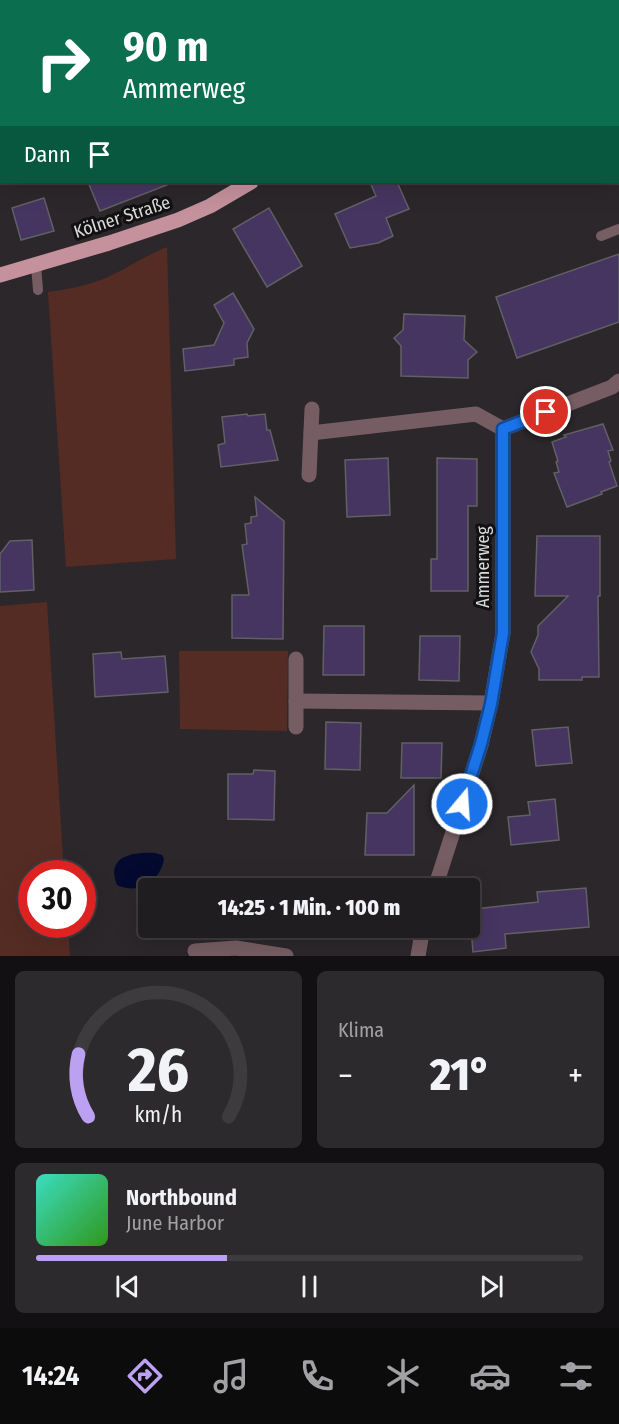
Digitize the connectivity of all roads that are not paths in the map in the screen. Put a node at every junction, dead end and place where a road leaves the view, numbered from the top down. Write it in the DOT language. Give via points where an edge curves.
graph roads {
  1 [pos="249,183"];
  2 [pos="619,229"];
  3 [pos="601,236"];
  4 [pos="36,265"];
  5 [pos="0,275"];
  6 [pos="38,290"];
  7 [pos="619,381"];
  8 [pos="312,409"];
  9 [pos="503,429"];
  10 [pos="311,433"];
  11 [pos="309,475"];
  12 [pos="296,659"];
  13 [pos="296,700"];
  14 [pos="491,704"];
  15 [pos="296,727"];
  16 [pos="438,878"];
  17 [pos="421,938"];
  18 [pos="195,951"];
  19 [pos="286,956"];
  20 [pos="418,956"];
  1 -- 4 [label="main road, Kölner Straße" via="178,220"];
  2 -- 3 [label="lane"];
  4 -- 5 [label="main road, Kölner Straße"];
  4 -- 6 [label="lane"];
  7 -- 9 [label="street"];
  8 -- 10 [label="street"];
  9 -- 10 [label="street" via="476,414"];
  9 -- 14 [label="street, Ammerweg" via="503,633"];
  10 -- 11 [label="street"];
  12 -- 13 [label="street"];
  13 -- 14 [label="street"];
  13 -- 15 [label="street"];
  14 -- 16 [label="street, Ammerweg"];
  17 -- 20 [label="street"];
  18 -- 19 [label="street" via="236,948"];
}
